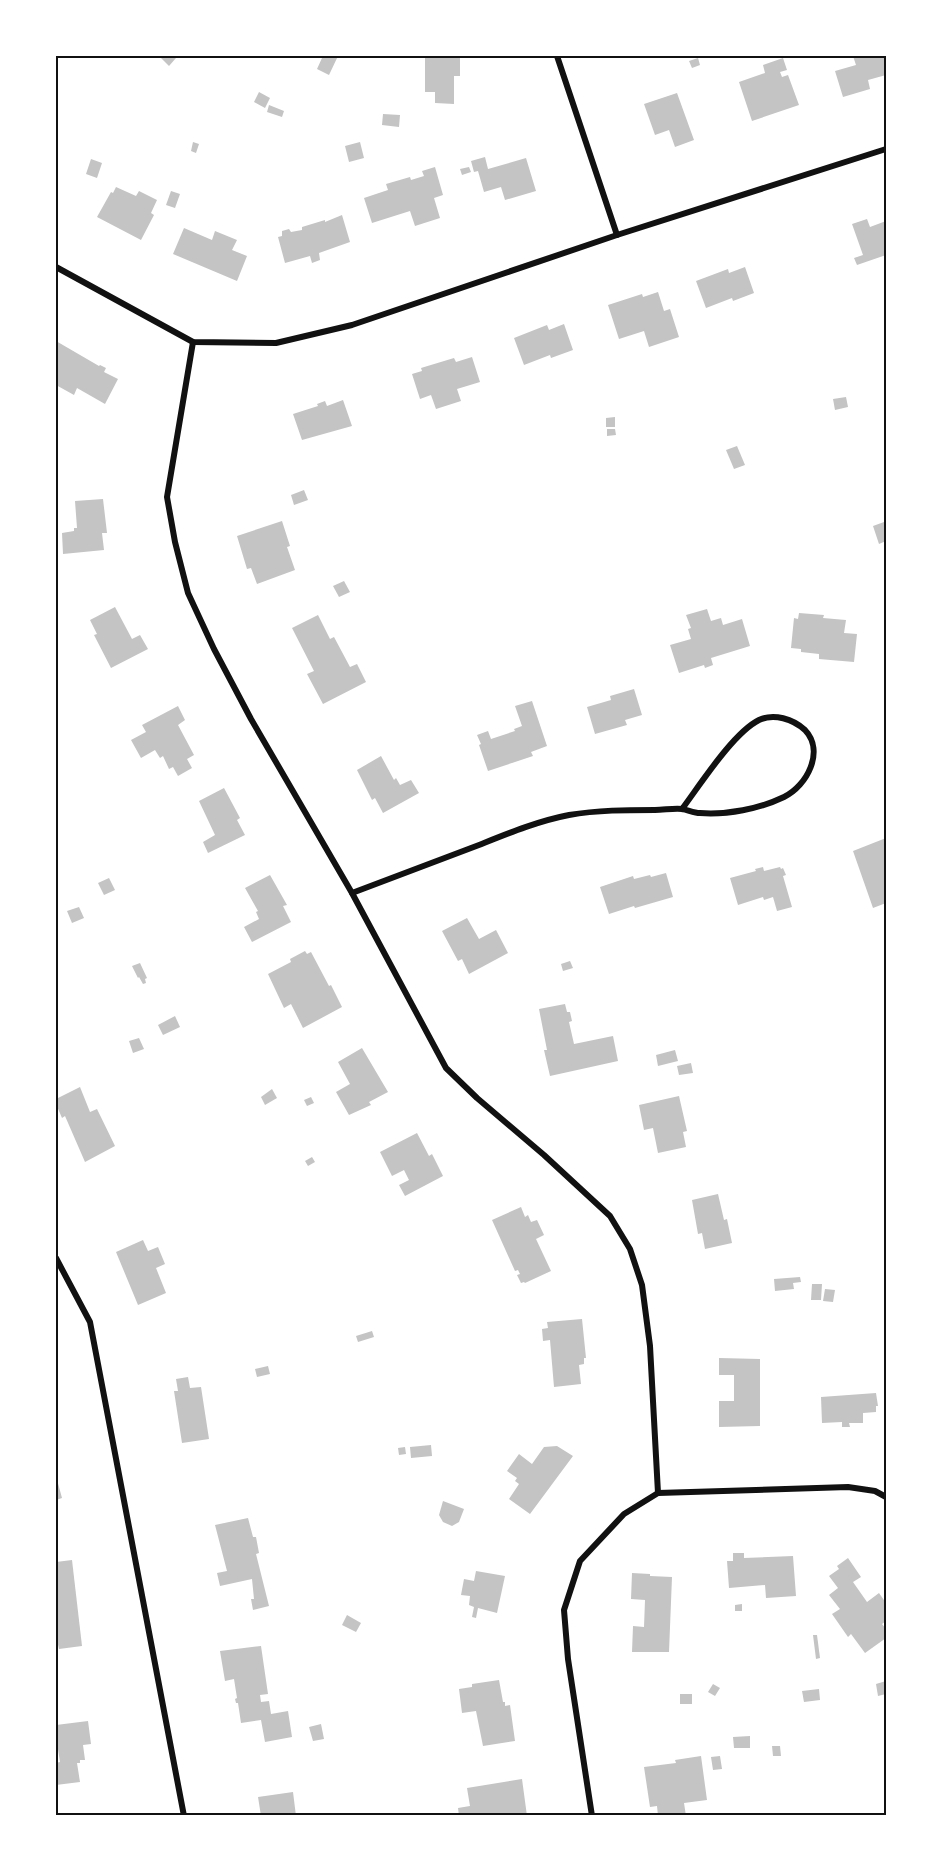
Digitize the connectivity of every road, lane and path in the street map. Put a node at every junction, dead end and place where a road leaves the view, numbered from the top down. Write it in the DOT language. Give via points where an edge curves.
graph roads {
  1 [pos="557,56"];
  2 [pos="886,149"];
  3 [pos="617,235"];
  4 [pos="56,267"];
  5 [pos="194,342"];
  6 [pos="682,809"];
  7 [pos="352,893"];
  8 [pos="56,1258"];
  9 [pos="658,1493"];
  10 [pos="886,1497"];
  11 [pos="184,1815"];
  12 [pos="592,1815"];
  1 -- 3 [label="street"];
  2 -- 3 [label="street"];
  3 -- 5 [label="street" via="352,325 276,344"];
  4 -- 5 [label="street"];
  5 -- 7 [label="street" via="167,497 188,593 251,719"];
  6 -- 6 [label="street" via="721,814 785,797 808,775 813,761 810,736 786,719 771,716 759,720 716,763"];
  6 -- 7 [label="street" via="610,810 537,822"];
  7 -- 9 [label="street" via="446,1068 610,1216 630,1249 642,1285 650,1346"];
  8 -- 11 [label="street" via="90,1322"];
  9 -- 10 [label="street" via="848,1487 875,1491"];
  9 -- 12 [label="street" via="624,1514 580,1561 564,1610"];
}
